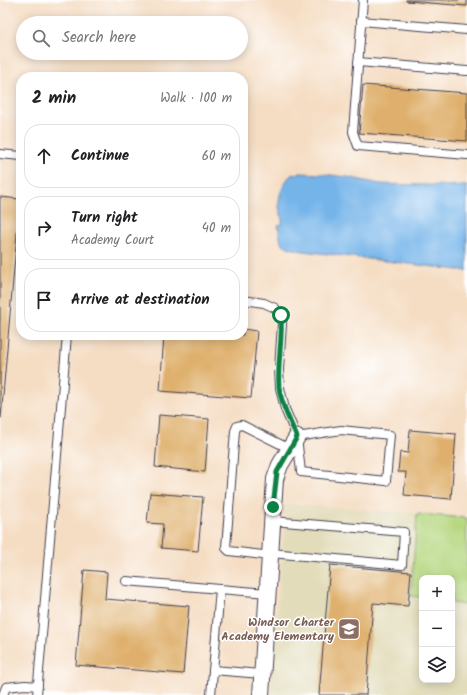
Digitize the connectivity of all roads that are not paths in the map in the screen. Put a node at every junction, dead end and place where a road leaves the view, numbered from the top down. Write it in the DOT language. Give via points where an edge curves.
graph roads {
  1 [pos="363,0"];
  2 [pos="361,21"];
  3 [pos="467,30"];
  4 [pos="358,62"];
  5 [pos="467,71"];
  6 [pos="0,154"];
  7 [pos="467,154"];
  8 [pos="16,156"];
  9 [pos="248,301"];
  10 [pos="67,340"];
  11 [pos="293,443"];
  12 [pos="272,521"];
  13 [pos="271,555"];
  14 [pos="126,581"];
  15 [pos="220,589"];
  16 [pos="268,592"];
  17 [pos="213,670"];
  18 [pos="262,674"];
  19 [pos="38,686"];
  20 [pos="3,695"];
  21 [pos="37,695"];
  22 [pos="211,695"];
  23 [pos="261,695"];
  1 -- 2 [label="lane"];
  2 -- 3 [label="lane"];
  2 -- 4 [label="lane"];
  4 -- 5 [label="lane"];
  4 -- 7 [label="lane" via="353,132 358,146"];
  6 -- 8 [label="lane"];
  9 -- 11 [label="lane" via="264,303 275,308 281,315 280,388"];
  10 -- 19 [label="lane"];
  11 -- 11 [label="lane" via="301,472 386,481 390,435 341,430"];
  11 -- 12 [label="street" via="277,472"];
  11 -- 13 [label="lane" via="242,425 238,426 236,431 226,548 229,551"];
  12 -- 13 [label="street"];
  12 -- 13 [label="lane" via="404,532 402,566"];
  13 -- 16 [label="street"];
  14 -- 15 [label="lane"];
  15 -- 16 [label="lane"];
  15 -- 17 [label="lane"];
  16 -- 18 [label="street"];
  17 -- 18 [label="lane"];
  17 -- 22 [label="lane"];
  18 -- 23 [label="street"];
  19 -- 20 [label="lane" via="6,687"];
  19 -- 21 [label="lane"];
}
